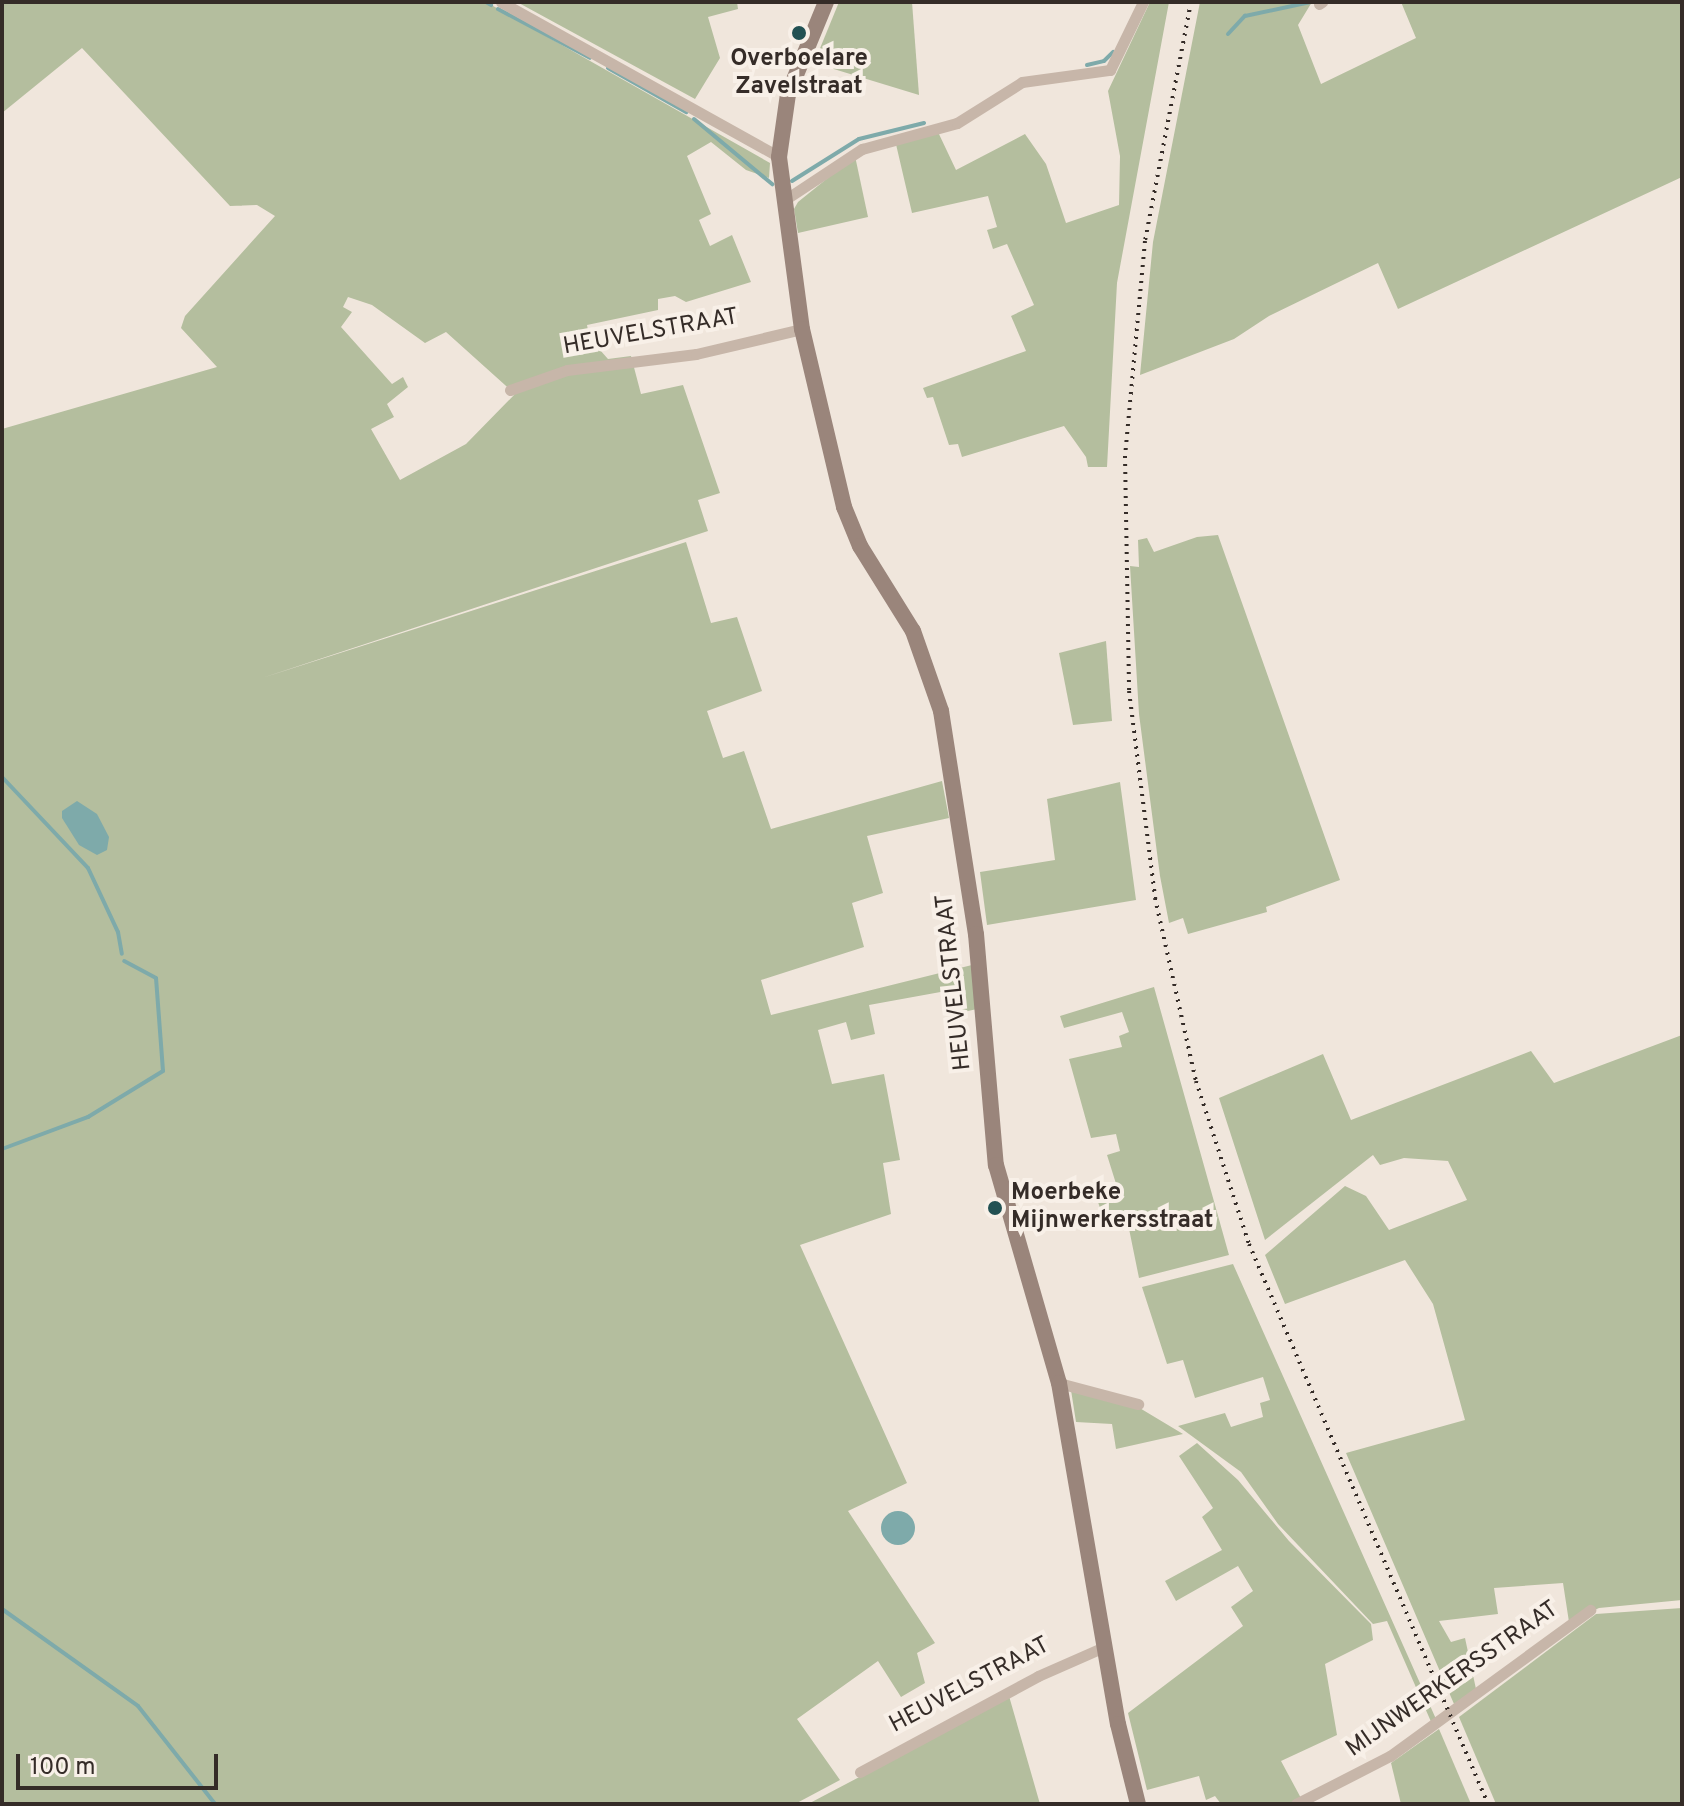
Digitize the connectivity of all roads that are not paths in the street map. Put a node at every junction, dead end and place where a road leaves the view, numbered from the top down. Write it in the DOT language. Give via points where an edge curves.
graph roads {
  1 [pos="501,2"];
  2 [pos="826,2"];
  3 [pos="1143,2"];
  4 [pos="779,157"];
  5 [pos="783,201"];
  6 [pos="802,329"];
  7 [pos="510,390"];
  8 [pos="1059,1383"];
  9 [pos="1138,1404"];
  10 [pos="1590,1610"];
  11 [pos="1104,1647"];
  12 [pos="860,1772"];
  13 [pos="1138,1804"];
  14 [pos="1296,1804"];
  1 -- 4 [label="street"];
  2 -- 4 [label="street, HEUVELSTRAAT" via="788,94"];
  3 -- 5 [label="street" via="1110,70 1022,82 957,123 862,149"];
  4 -- 5 [label="street, HEUVELSTRAAT"];
  5 -- 6 [label="street, HEUVELSTRAAT"];
  6 -- 7 [label="street, HEUVELSTRAAT" via="696,354 567,370"];
  6 -- 8 [label="street, HEUVELSTRAAT" via="844,507 860,546 913,631 941,711 976,934 996,1165"];
  8 -- 9 [label="street"];
  8 -- 11 [label="street, HEUVELSTRAAT"];
  10 -- 14 [label="street, MIJNWERKERSSTRAAT" via="1390,1756"];
  11 -- 12 [label="street, HEUVELSTRAAT" via="1015,1688"];
  11 -- 13 [label="street, HEUVELSTRAAT"];
}
